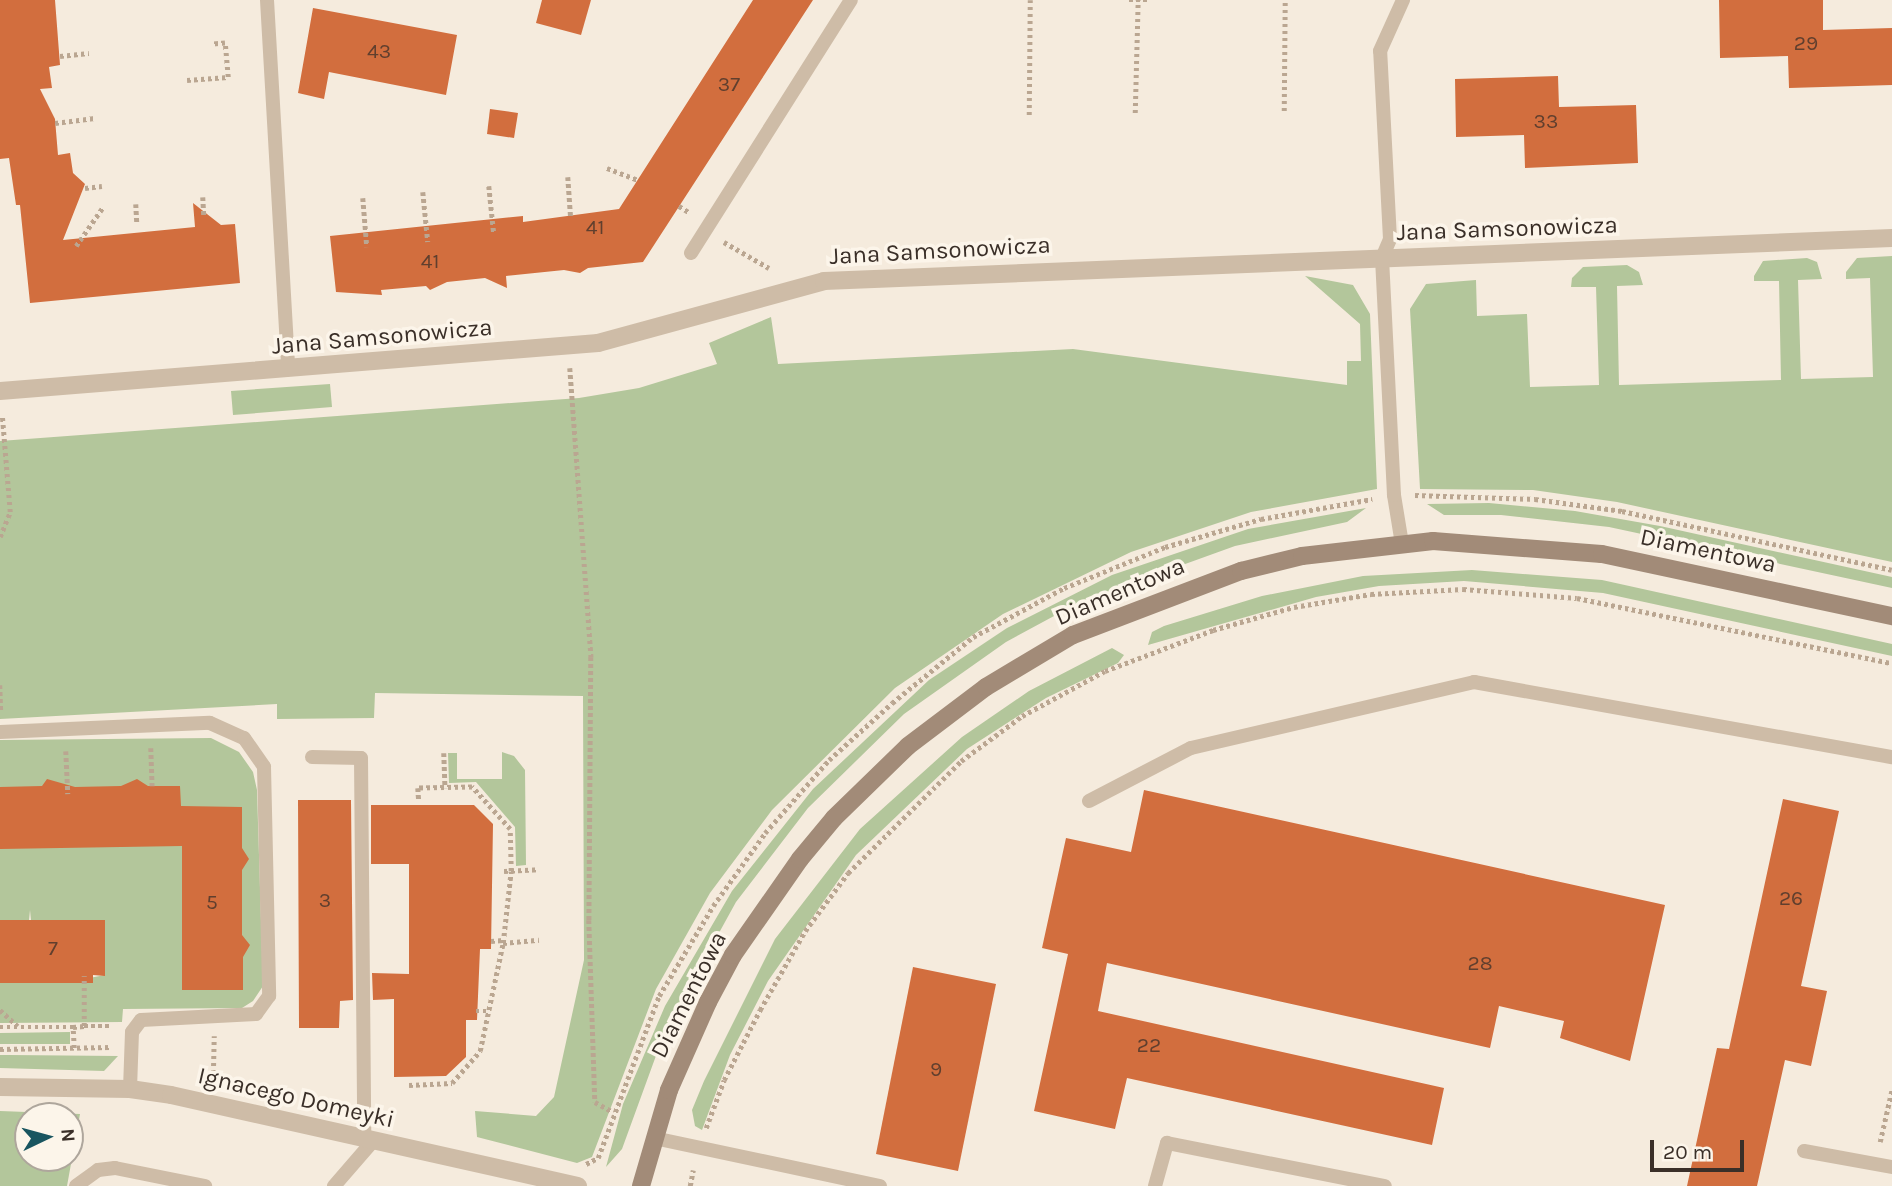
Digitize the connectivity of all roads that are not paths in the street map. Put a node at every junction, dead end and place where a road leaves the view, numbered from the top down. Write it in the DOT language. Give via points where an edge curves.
graph roads {
  1 [pos="267,0"];
  2 [pos="851,0"];
  3 [pos="1403,0"];
  4 [pos="1892,238"];
  5 [pos="691,253"];
  6 [pos="1382,258"];
  7 [pos="288,369"];
  8 [pos="1,399"];
  9 [pos="1402,544"];
  10 [pos="1892,616"];
  11 [pos="0,732"];
  12 [pos="1892,757"];
  13 [pos="312,758"];
  14 [pos="1089,802"];
  15 [pos="0,1087"];
  16 [pos="131,1089"];
  17 [pos="654,1138"];
  18 [pos="369,1139"];
  19 [pos="1804,1151"];
  20 [pos="1892,1167"];
  21 [pos="76,1186"];
  22 [pos="205,1186"];
  23 [pos="334,1186"];
  24 [pos="578,1186"];
  25 [pos="641,1186"];
  26 [pos="880,1186"];
  27 [pos="1155,1186"];
  28 [pos="1384,1186"];
  1 -- 7 [label="lane"];
  2 -- 5 [label="lane"];
  3 -- 6 [label="lane" via="1380,51 1390,239"];
  4 -- 6 [label="street, Jana Samsonowicza"];
  6 -- 7 [label="street, Jana Samsonowicza" via="824,281 743,300 642,334 568,346"];
  6 -- 9 [label="lane" via="1394,495"];
  7 -- 8 [label="street, Jana Samsonowicza"];
  9 -- 10 [label="street, Diamentowa" via="1471,541 1602,554"];
  9 -- 17 [label="street, Diamentowa" via="1302,556 1184,590 1073,635 951,712 834,818 769,902 708,1002"];
  11 -- 16 [label="lane" via="210,723 244,738 264,767 272,984 265,1006 256,1014 141,1020 134,1027"];
  12 -- 14 [label="lane" via="1474,682 1191,748"];
  13 -- 18 [label="lane" via="361,758"];
  15 -- 16 [label="street, Ignacego Domeyki"];
  16 -- 18 [label="street, Ignacego Domeyki"];
  17 -- 25 [label="street, Diamentowa"];
  17 -- 26 [label="lane"];
  18 -- 23 [label="lane"];
  18 -- 24 [label="street, Ignacego Domeyki"];
  19 -- 20 [label="lane"];
  21 -- 22 [label="lane" via="98,1170 115,1168"];
  27 -- 28 [label="lane" via="1167,1143"];
}
